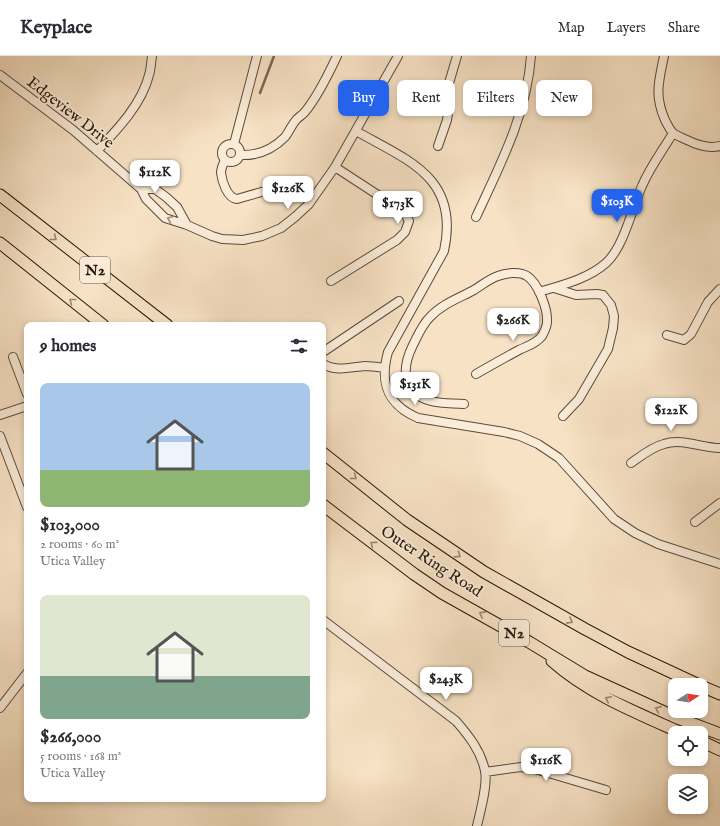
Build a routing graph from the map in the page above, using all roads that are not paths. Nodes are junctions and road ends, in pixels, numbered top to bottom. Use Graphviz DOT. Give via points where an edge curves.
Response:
graph roads {
  1 [pos="152,56"];
  2 [pos="257,56"];
  3 [pos="337,56"];
  4 [pos="398,56"];
  5 [pos="457,56"];
  6 [pos="531,56"];
  7 [pos="664,56"];
  8 [pos="0,75"];
  9 [pos="356,130"];
  10 [pos="673,133"];
  11 [pos="234,144"];
  12 [pos="438,146"];
  13 [pos="720,146"];
  14 [pos="97,151"];
  15 [pos="240,155"];
  16 [pos="225,160"];
  17 [pos="335,167"];
  18 [pos="141,189"];
  19 [pos="265,191"];
  20 [pos="0,194"];
  21 [pos="476,217"];
  22 [pos="187,225"];
  23 [pos="0,243"];
  24 [pos="331,282"];
  25 [pos="554,288"];
  26 [pos="720,289"];
  27 [pos="539,292"];
  28 [pos="399,301"];
  29 [pos="99,322"];
  30 [pos="163,322"];
  31 [pos="666,335"];
  32 [pos="326,350"];
  33 [pos="13,357"];
  34 [pos="326,366"];
  35 [pos="385,368"];
  36 [pos="476,374"];
  37 [pos="24,386"];
  38 [pos="464,404"];
  39 [pos="24,407"];
  40 [pos="0,415"];
  41 [pos="563,416"];
  42 [pos="0,436"];
  43 [pos="720,448"];
  44 [pos="326,455"];
  45 [pos="631,463"];
  46 [pos="24,500"];
  47 [pos="720,503"];
  48 [pos="326,507"];
  49 [pos="695,522"];
  50 [pos="720,564"];
  51 [pos="326,622"];
  52 [pos="530,642"];
  53 [pos="24,677"];
  54 [pos="685,678"];
  55 [pos="708,689"];
  56 [pos="720,694"];
  57 [pos="0,708"];
  58 [pos="668,727"];
  59 [pos="720,734"];
  60 [pos="708,744"];
  61 [pos="720,750"];
  62 [pos="486,772"];
  63 [pos="606,790"];
  64 [pos="477,826"];
  1 -- 14 [label="street" via="149,75 140,97"];
  2 -- 11 [label="street"];
  3 -- 15 [label="street" via="311,102 285,136 266,150"];
  4 -- 9 [label="street, Edgeview Drive"];
  5 -- 12 [label="street" via="449,83 447,120"];
  6 -- 21 [label="street" via="530,75 522,111"];
  7 -- 10 [label="street" via="658,98"];
  8 -- 14 [label="street, Edgeview Drive"];
  9 -- 17 [label="street, Edgeview Drive"];
  9 -- 35 [label="street" via="413,163 431,179 442,196 448,219 444,251 388,352"];
  10 -- 13 [label="street" via="708,147"];
  10 -- 25 [label="street" via="643,184 614,255 598,270"];
  11 -- 15 [label="street" via="238,147"];
  11 -- 16 [label="street" via="228,144 223,148"];
  14 -- 18 [label="street, Edgeview Drive"];
  15 -- 16 [label="street" via="234,161"];
  16 -- 19 [label="street" via="221,174 230,196 237,199"];
  17 -- 22 [label="street, Edgeview Drive" via="302,212 272,232 253,238 232,240 212,236"];
  17 -- 24 [label="street" via="404,212 409,221 405,232 397,240"];
  22 -- 18 [label="street, Edgeview Drive, one-way" via="165,218 146,199"];
  18 -- 22 [label="street" via="155,189 166,197 177,207"];
  20 -- 30 [label="highway, N2, one-way"];
  29 -- 23 [label="highway, N2, one-way"];
  25 -- 27 [label="street"];
  25 -- 41 [label="street" via="576,295 603,295 610,302 614,316 608,349 579,399"];
  26 -- 31 [label="street" via="708,302 691,334 684,340"];
  27 -- 36 [label="street" via="545,306 547,322 542,336 534,343"];
  27 -- 38 [label="street" via="527,276 503,274 438,309 422,327 406,363 408,385 417,394 431,401"];
  28 -- 32 [label="street"];
  33 -- 37 [label="street"];
  34 -- 35 [label="street"];
  35 -- 50 [label="street" via="386,384 391,397 406,413 418,418 504,432 538,444 559,458 614,519 635,533 658,544"];
  39 -- 40 [label="street"];
  42 -- 46 [label="street"];
  43 -- 45 [label="street" via="668,442"];
  44 -- 54 [label="highway, Outer Ring Road / N2, one-way" via="407,520 484,572 597,636"];
  47 -- 49 [label="street"];
  52 -- 48 [label="highway, Outer Ring Road / N2, one-way" via="442,593"];
  51 -- 62 [label="street" via="456,721 473,741"];
  58 -- 52 [label="highway, one-way" via="594,691 568,675"];
  59 -- 52 [label="highway, Outer Ring Road / N2, one-way" via="585,676"];
  53 -- 57 [label="street"];
  55 -- 56 [label="highway, Outer Ring Road / N2"];
  60 -- 61 [label="highway"];
  62 -- 63 [label="street" via="521,767 535,769"];
  62 -- 64 [label="street"];
}
